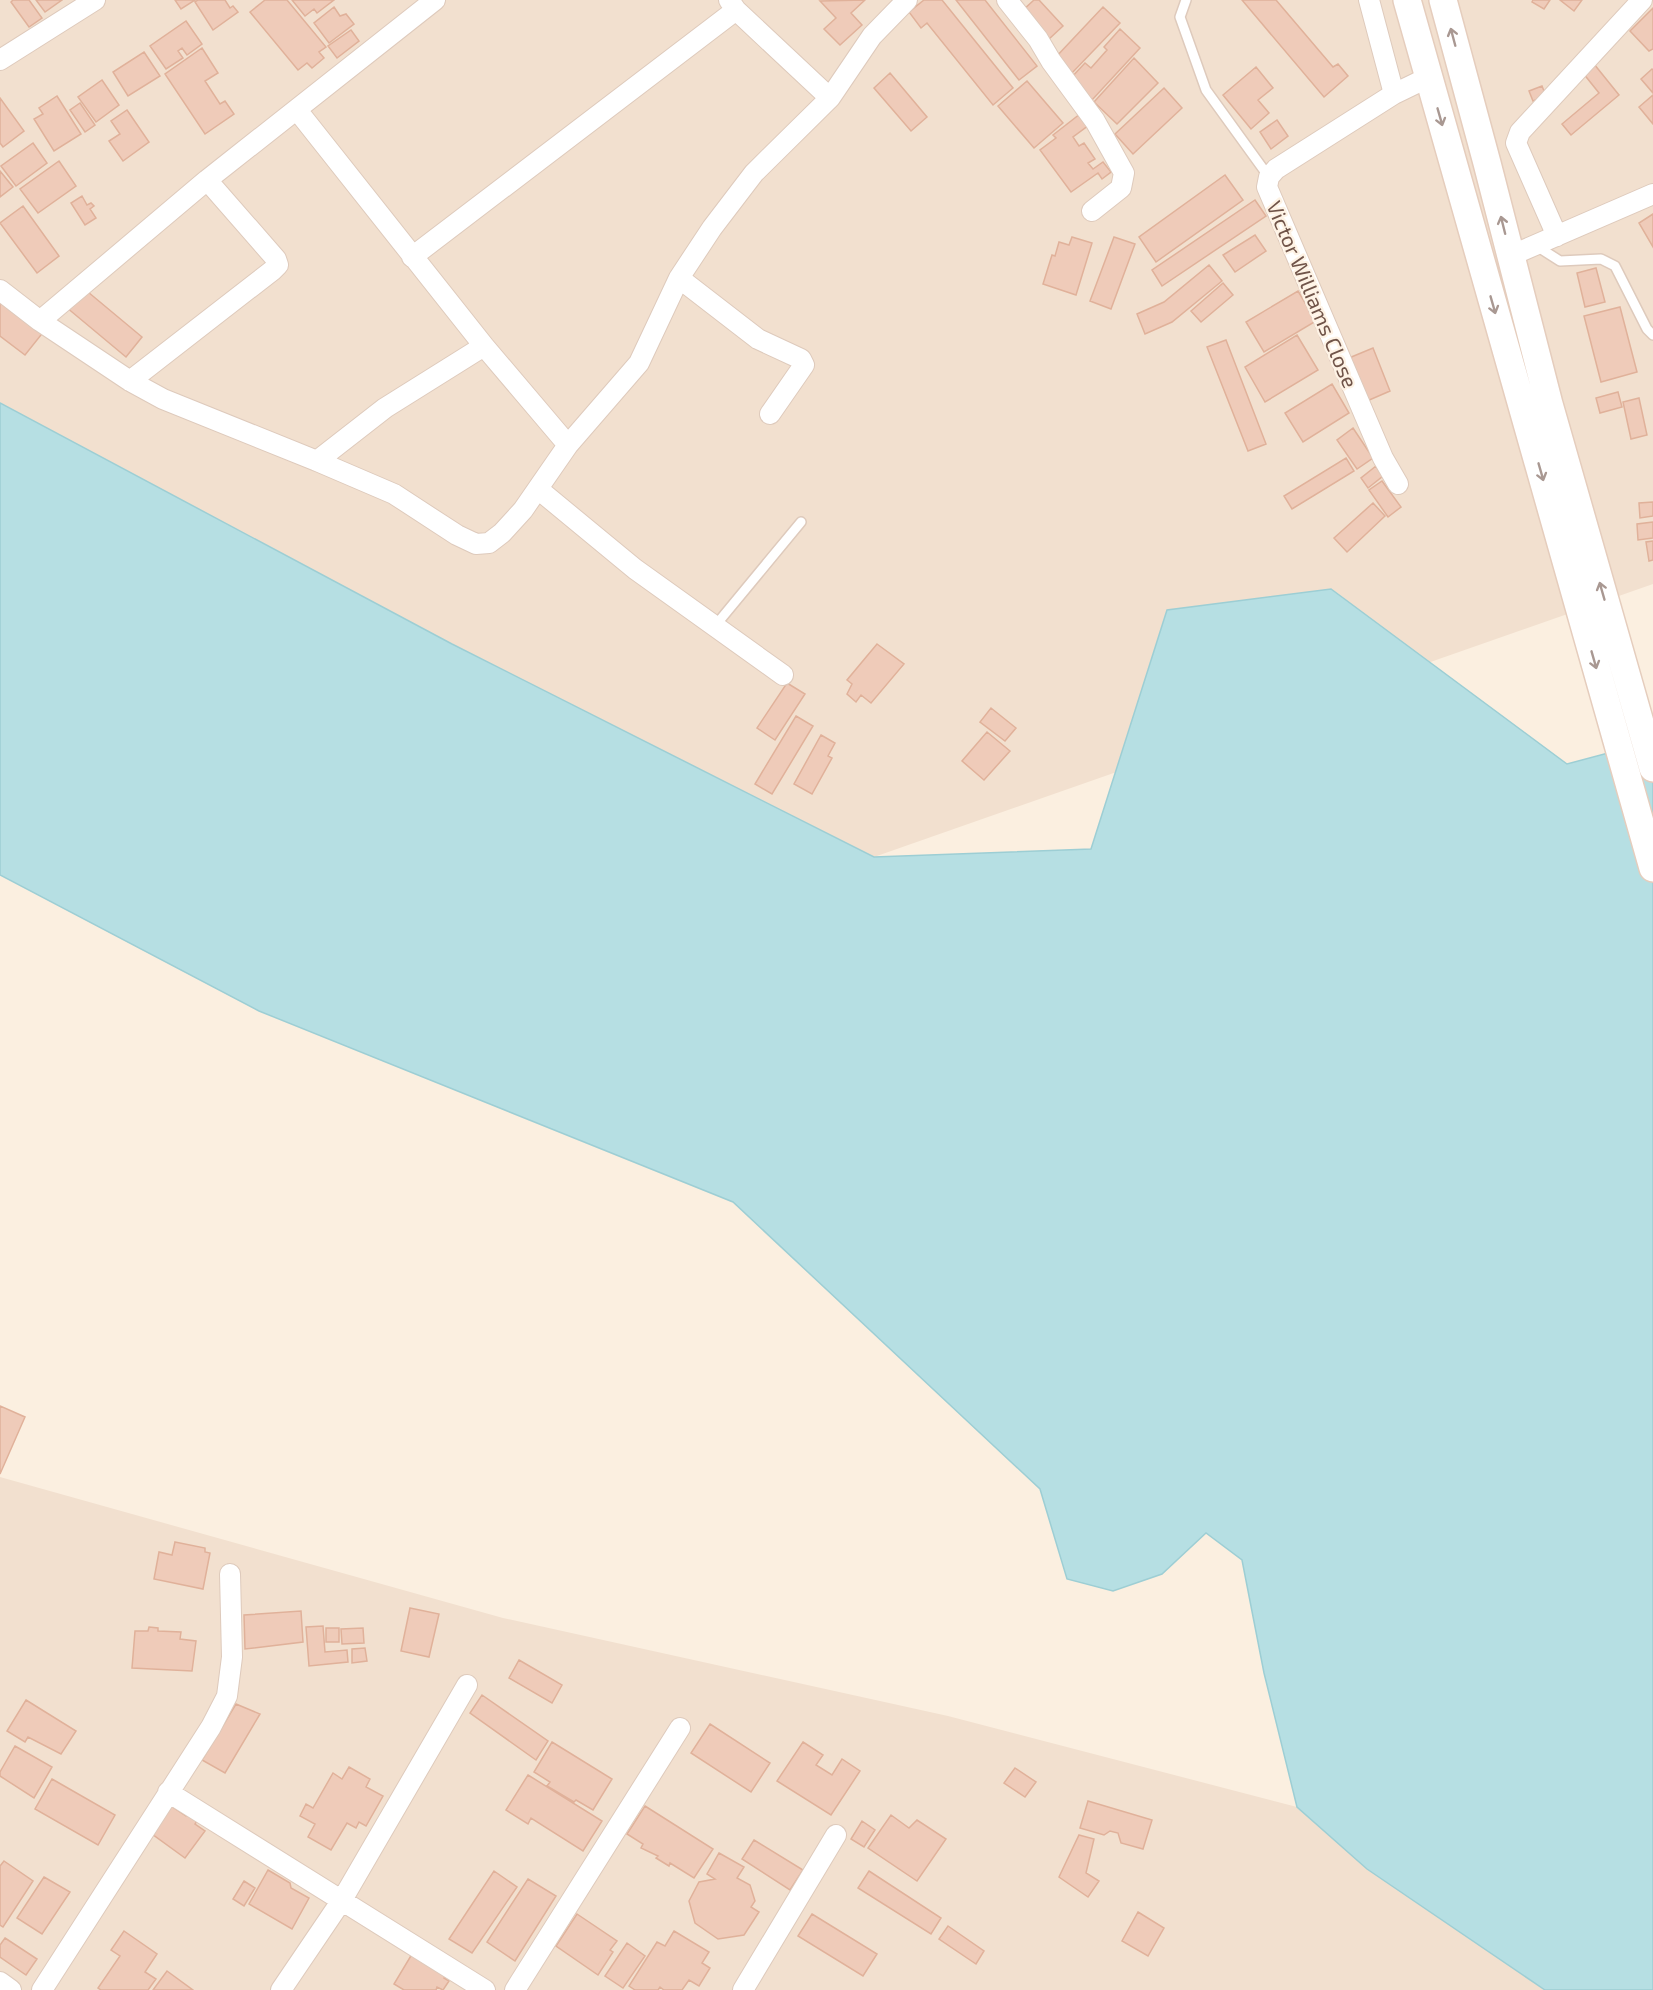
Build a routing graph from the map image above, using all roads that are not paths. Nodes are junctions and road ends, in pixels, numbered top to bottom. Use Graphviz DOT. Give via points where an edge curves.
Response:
graph roads {
  1 [pos="95,0"];
  2 [pos="435,0"];
  3 [pos="907,0"];
  4 [pos="1006,0"];
  5 [pos="1186,0"];
  6 [pos="1369,0"];
  7 [pos="1407,0"];
  8 [pos="1443,0"];
  9 [pos="1642,0"];
  10 [pos="733,5"];
  11 [pos="0,60"];
  12 [pos="1429,77"];
  13 [pos="1394,94"];
  14 [pos="830,98"];
  15 [pos="297,110"];
  16 [pos="1269,177"];
  17 [pos="207,180"];
  18 [pos="1653,194"];
  19 [pos="1092,211"];
  20 [pos="1557,236"];
  21 [pos="1535,245"];
  22 [pos="1510,256"];
  23 [pos="412,257"];
  24 [pos="679,278"];
  25 [pos="0,290"];
  26 [pos="40,321"];
  27 [pos="1653,335"];
  28 [pos="484,346"];
  29 [pos="129,381"];
  30 [pos="770,414"];
  31 [pos="568,445"];
  32 [pos="317,461"];
  33 [pos="1398,484"];
  34 [pos="538,489"];
  35 [pos="801,522"];
  36 [pos="715,626"];
  37 [pos="783,675"];
  38 [pos="1653,768"];
  39 [pos="1653,867"];
  40 [pos="230,1574"];
  41 [pos="467,1685"];
  42 [pos="680,1728"];
  43 [pos="168,1792"];
  44 [pos="836,1835"];
  45 [pos="342,1900"];
  46 [pos="0,1982"];
  47 [pos="11,1990"];
  48 [pos="42,1990"];
  49 [pos="281,1990"];
  50 [pos="485,1990"];
  51 [pos="515,1990"];
  52 [pos="743,1990"];
  1 -- 11 [label="street"];
  2 -- 15 [label="street"];
  3 -- 14 [label="street" via="872,36"];
  4 -- 19 [label="street" via="1095,121 1124,173 1121,188"];
  5 -- 16 [label="lane" via="1180,18 1206,90"];
  6 -- 13 [label="street"];
  7 -- 12 [label="main road"];
  22 -- 8 [label="main road, one-way"];
  9 -- 20 [label="street" via="1520,132 1516,143"];
  10 -- 14 [label="street"];
  10 -- 23 [label="street"];
  12 -- 13 [label="street, Victor Williams Close"];
  12 -- 39 [label="main road, one-way"];
  13 -- 16 [label="street, Victor Williams Close"];
  14 -- 24 [label="street" via="754,173"];
  15 -- 17 [label="street"];
  15 -- 23 [label="street"];
  16 -- 33 [label="street, Victor Williams Close" via="1267,187 1383,458"];
  17 -- 26 [label="street"];
  17 -- 29 [label="street" via="278,264"];
  18 -- 20 [label="street"];
  20 -- 21 [label="street"];
  21 -- 22 [label="street"];
  21 -- 27 [label="lane" via="1560,261 1601,259 1615,266"];
  38 -- 22 [label="main road, one-way"];
  23 -- 28 [label="street"];
  24 -- 30 [label="street" via="758,339 801,359 804,365"];
  24 -- 31 [label="street" via="639,363"];
  25 -- 26 [label="street"];
  26 -- 29 [label="street"];
  28 -- 31 [label="street"];
  28 -- 32 [label="street" via="385,408"];
  29 -- 32 [label="street" via="163,399"];
  31 -- 34 [label="street"];
  32 -- 34 [label="street" via="394,494 476,544 489,543 502,533"];
  34 -- 36 [label="street" via="635,569"];
  35 -- 36 [label="lane"];
  36 -- 37 [label="street"];
  40 -- 43 [label="street" via="232,1657 227,1696 212,1727"];
  41 -- 45 [label="street"];
  42 -- 51 [label="street"];
  43 -- 45 [label="street"];
  43 -- 48 [label="street"];
  44 -- 52 [label="street"];
  45 -- 49 [label="street"];
  45 -- 50 [label="street"];
  46 -- 47 [label="street"];
}
